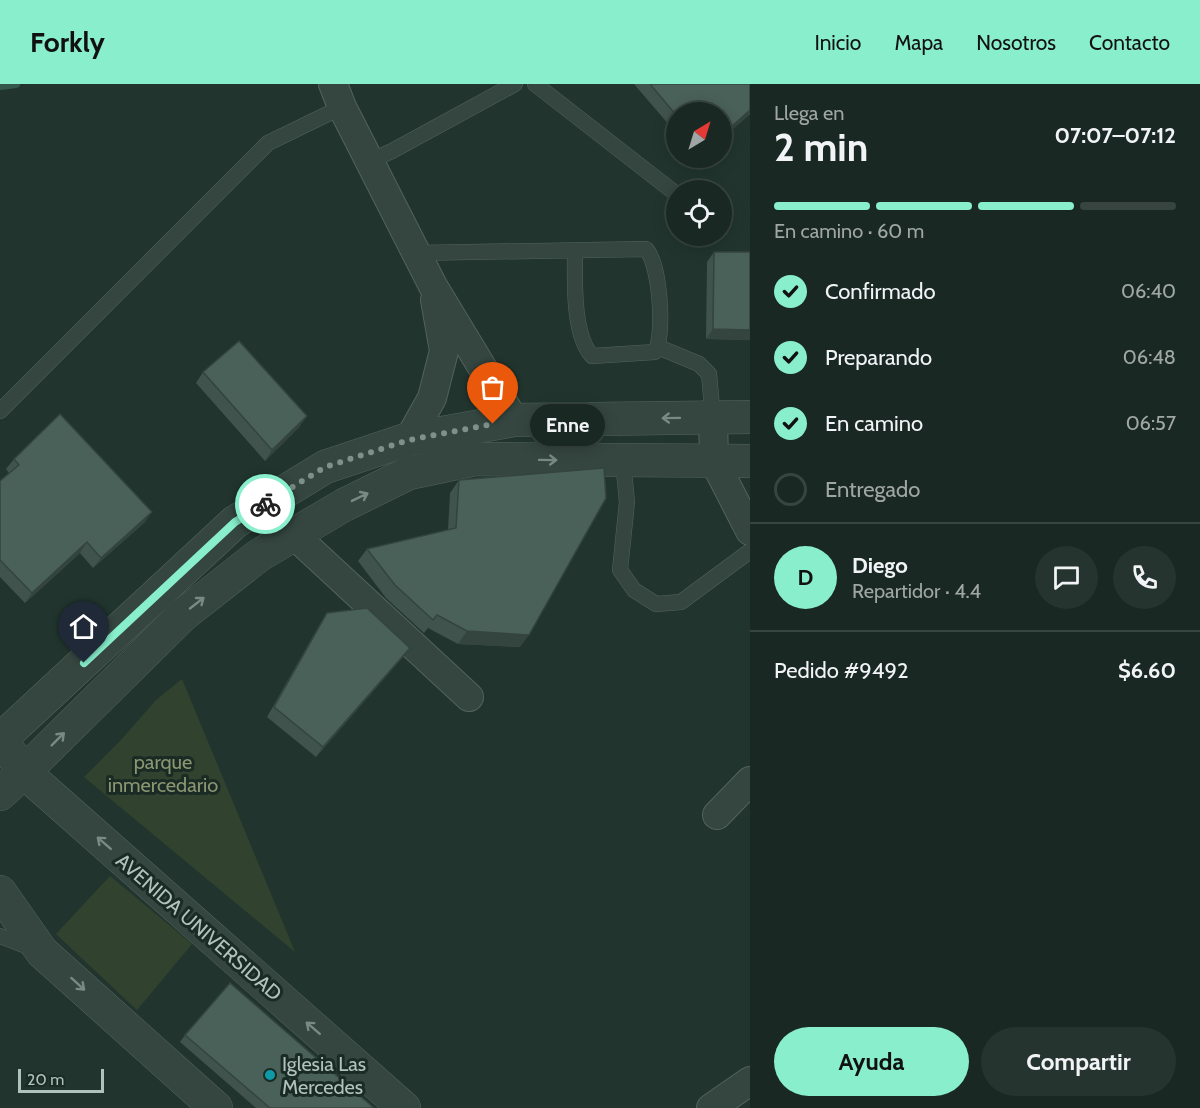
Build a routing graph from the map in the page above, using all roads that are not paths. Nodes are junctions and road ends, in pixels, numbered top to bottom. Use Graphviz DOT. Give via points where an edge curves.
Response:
graph roads {
  1 [pos="515,84"];
  2 [pos="535,84"];
  3 [pos="338,96"];
  4 [pos="370,161"];
  5 [pos="666,185"];
  6 [pos="575,251"];
  7 [pos="416,253"];
  8 [pos="433,286"];
  9 [pos="658,347"];
  10 [pos="0,411"];
  11 [pos="750,417"];
  12 [pos="713,418"];
  13 [pos="514,420"];
  14 [pos="409,440"];
  15 [pos="623,460"];
  16 [pos="714,461"];
  17 [pos="750,461"];
  18 [pos="750,531"];
  19 [pos="294,535"];
  20 [pos="750,551"];
  21 [pos="469,697"];
  22 [pos="0,740"];
  23 [pos="25,771"];
  24 [pos="750,781"];
  25 [pos="0,794"];
  26 [pos="717,815"];
  27 [pos="0,892"];
  28 [pos="17,934"];
  29 [pos="750,1081"];
  30 [pos="216,1108"];
  31 [pos="404,1108"];
  32 [pos="711,1108"];
  1 -- 4 [label="lane"];
  2 -- 5 [label="lane"];
  3 -- 4 [label="street"];
  3 -- 10 [label="lane" via="268,143"];
  4 -- 7 [label="street"];
  6 -- 7 [label="lane"];
  6 -- 9 [label="lane" via="646,249 650,253 658,278"];
  6 -- 9 [label="lane" via="577,318 587,351 592,356 655,352"];
  7 -- 8 [label="street"];
  8 -- 13 [label="street"];
  8 -- 14 [label="street" via="444,351 432,398"];
  9 -- 12 [label="lane" via="699,364 709,374"];
  11 -- 12 [label="street"];
  12 -- 13 [label="street, one-way"];
  12 -- 16 [label="street"];
  13 -- 14 [label="street"];
  14 -- 22 [label="street" via="325,467 235,522"];
  15 -- 16 [label="street"];
  19 -- 15 [label="street, one-way" via="410,473 474,459"];
  15 -- 20 [label="lane" via="627,502 620,570 634,590 656,604 681,602"];
  16 -- 17 [label="street"];
  16 -- 18 [label="street"];
  19 -- 21 [label="street"];
  23 -- 19 [label="street, one-way" via="183,615 258,556"];
  22 -- 23 [label="street, AVENIDA UNIVERSIDAD"];
  23 -- 25 [label="street"];
  31 -- 23 [label="street, AVENIDA UNIVERSIDAD, one-way"];
  24 -- 26 [label="street"];
  27 -- 28 [label="street"];
  28 -- 30 [label="street, one-way"];
  29 -- 32 [label="street"];
}
